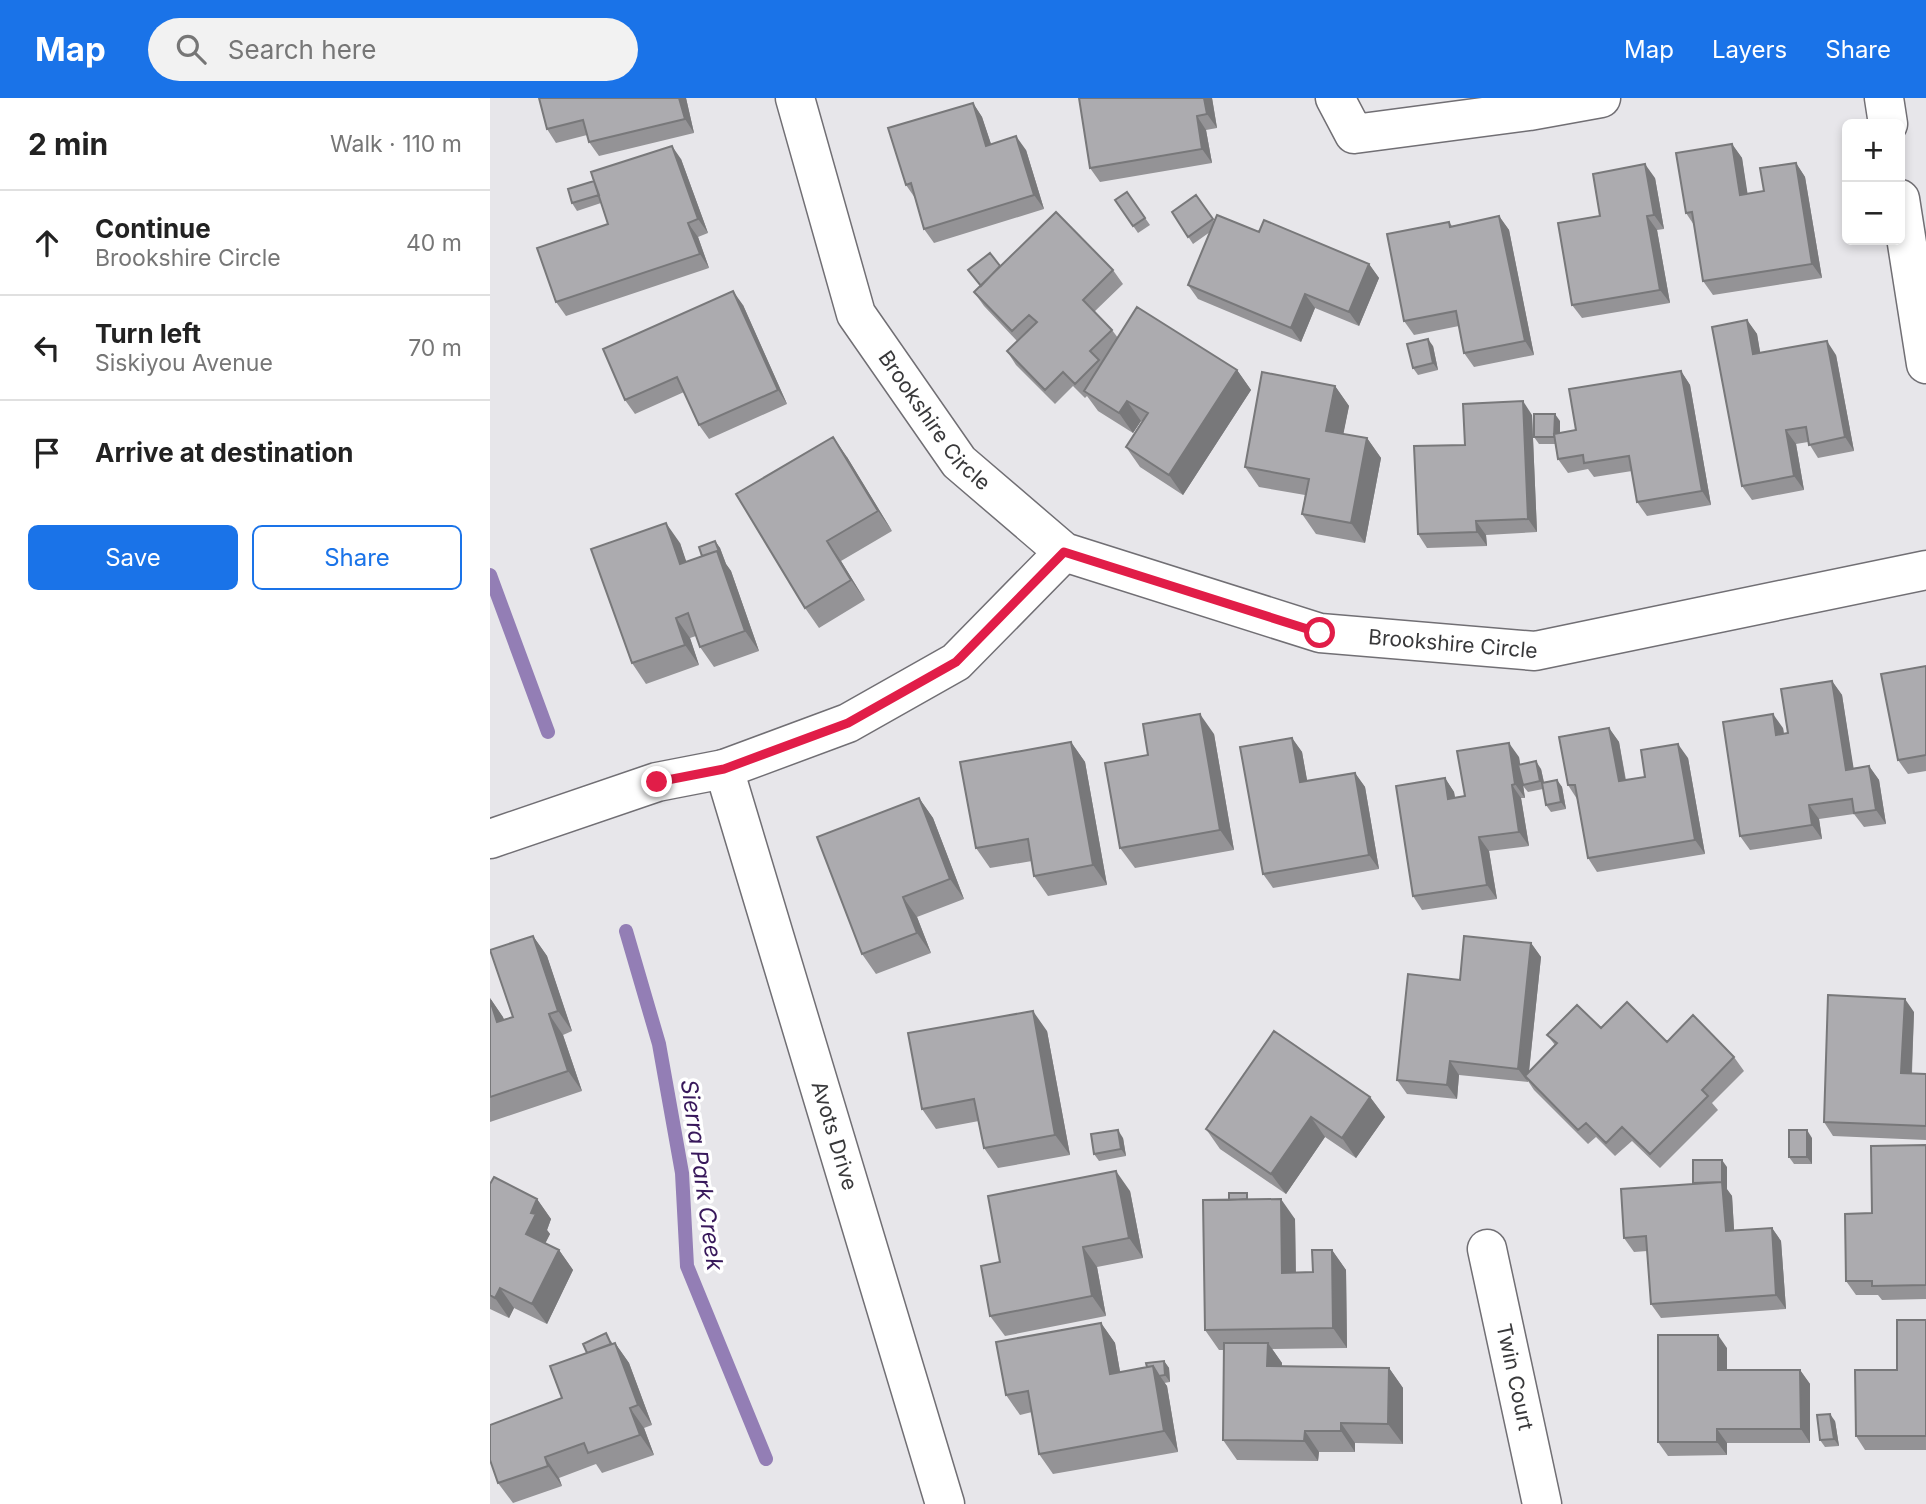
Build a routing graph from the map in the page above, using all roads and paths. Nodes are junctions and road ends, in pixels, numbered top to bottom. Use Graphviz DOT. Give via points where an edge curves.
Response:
graph roads {
  1 [pos="795,98"];
  2 [pos="1335,98"];
  3 [pos="1601,98"];
  4 [pos="1884,98"];
  5 [pos="1887,119"];
  6 [pos="1905,231"];
  7 [pos="1926,364"];
  8 [pos="1064,552"];
  9 [pos="1926,570"];
  10 [pos="724,769"];
  11 [pos="490,839"];
  12 [pos="1487,1249"];
  13 [pos="944,1504"];
  14 [pos="1542,1504"];
  1 -- 8 [label="street, Brookshire Circle" via="856,314 959,462"];
  2 -- 3 [label="street" via="1354,134"];
  4 -- 5 [label="street"];
  6 -- 7 [label="street"];
  8 -- 9 [label="street, Brookshire Circle" via="1320,633 1535,650"];
  8 -- 10 [label="street" via="956,662 848,723"];
  10 -- 11 [label="street" via="657,782"];
  10 -- 13 [label="street, Avots Drive"];
  12 -- 14 [label="street, Twin Court"];
}
